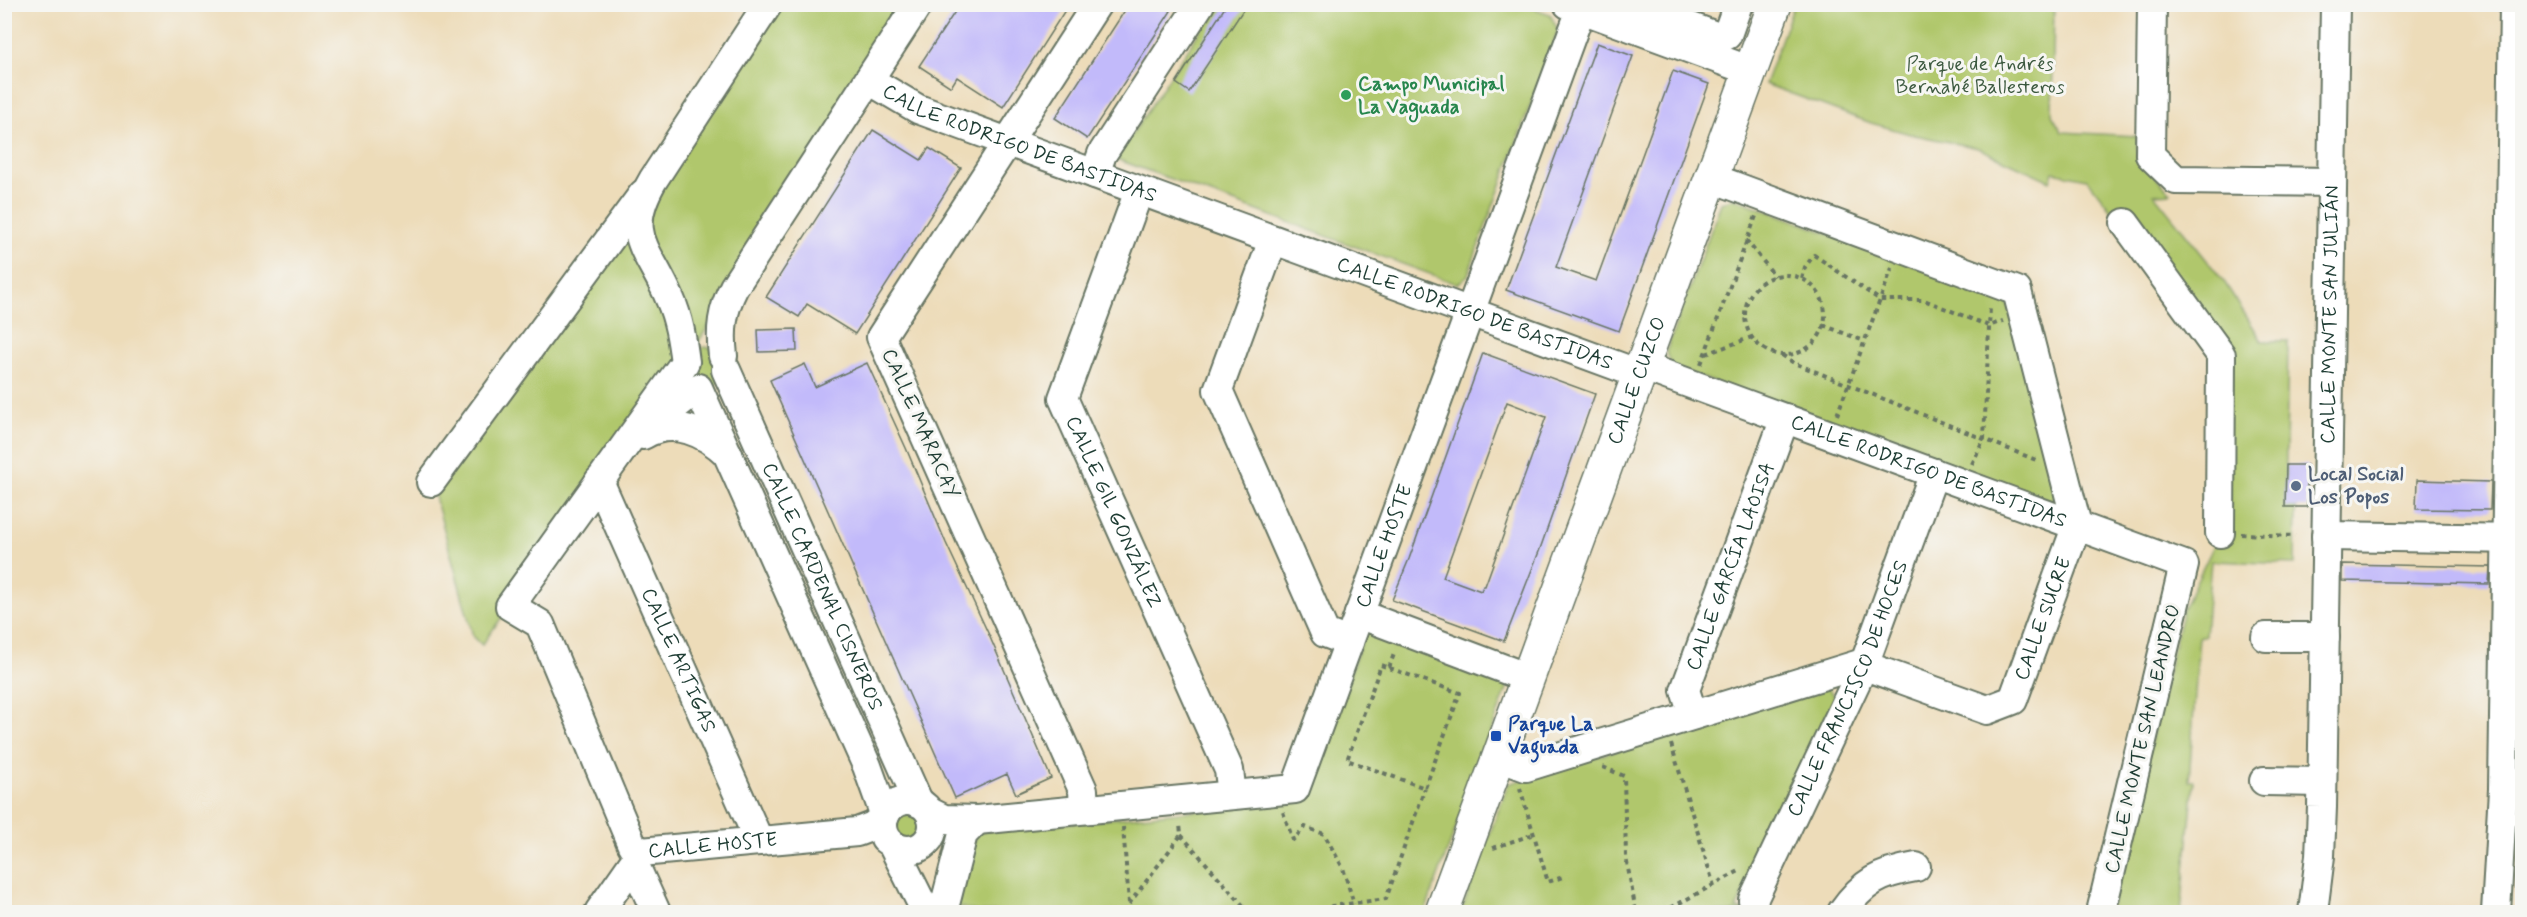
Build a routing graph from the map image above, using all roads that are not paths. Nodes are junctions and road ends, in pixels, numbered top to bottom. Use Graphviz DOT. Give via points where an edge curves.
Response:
graph roads {
  1 [pos="768,4"];
  2 [pos="918,4"];
  3 [pos="1097,4"];
  4 [pos="1200,4"];
  5 [pos="1738,4"];
  6 [pos="1775,4"];
  7 [pos="2152,4"];
  8 [pos="2335,4"];
  9 [pos="2514,4"];
  10 [pos="1577,6"];
  11 [pos="1623,10"];
  12 [pos="1677,12"];
  13 [pos="1751,71"];
  14 [pos="869,80"];
  15 [pos="1008,142"];
  16 [pos="1095,174"];
  17 [pos="1712,178"];
  18 [pos="653,180"];
  19 [pos="2332,182"];
  20 [pos="1139,191"];
  21 [pos="2125,223"];
  22 [pos="1273,240"];
  23 [pos="1470,312"];
  24 [pos="685,362"];
  25 [pos="725,363"];
  26 [pos="1639,374"];
  27 [pos="698,388"];
  28 [pos="1785,418"];
  29 [pos="619,452"];
  30 [pos="728,454"];
  31 [pos="1934,473"];
  32 [pos="598,481"];
  33 [pos="431,482"];
  34 [pos="2077,525"];
  35 [pos="2220,533"];
  36 [pos="2326,536"];
  37 [pos="2515,538"];
  38 [pos="2184,565"];
  39 [pos="1359,614"];
  40 [pos="2266,637"];
  41 [pos="2325,637"];
  42 [pos="1349,642"];
  43 [pos="1864,665"];
  44 [pos="1528,678"];
  45 [pos="1693,715"];
  46 [pos="867,766"];
  47 [pos="1508,769"];
  48 [pos="2264,781"];
  49 [pos="2322,782"];
  50 [pos="1232,795"];
  51 [pos="1084,810"];
  52 [pos="885,816"];
  53 [pos="926,817"];
  54 [pos="977,820"];
  55 [pos="857,832"];
  56 [pos="814,836"];
  57 [pos="759,841"];
  58 [pos="892,844"];
  59 [pos="636,859"];
  60 [pos="1916,867"];
  61 [pos="1753,900"];
  62 [pos="936,910"];
  63 [pos="599,912"];
  64 [pos="656,912"];
  65 [pos="1442,912"];
  66 [pos="1842,912"];
  67 [pos="2101,912"];
  68 [pos="2313,912"];
  69 [pos="2496,912"];
  1 -- 18 [label="street"];
  2 -- 14 [label="street"];
  3 -- 15 [label="street, CALLE MARACAY"];
  4 -- 16 [label="street" via="1102,154"];
  5 -- 12 [label="street" via="1727,35 1720,38"];
  6 -- 13 [label="main road, CALLE CUZCO"];
  7 -- 19 [label="street" via="2150,155 2176,180"];
  8 -- 19 [label="street, CALLE MONTE SAN JULIÁN"];
  9 -- 37 [label="street"];
  10 -- 11 [label="street"];
  10 -- 23 [label="street, CALLE HOSTE"];
  11 -- 12 [label="street"];
  11 -- 13 [label="street"];
  13 -- 17 [label="main road, CALLE CUZCO"];
  14 -- 15 [label="street, CALLE RODRIGO DE BASTIDAS" via="910,106"];
  14 -- 25 [label="street" via="730,295 721,323"];
  15 -- 16 [label="street, CALLE RODRIGO DE BASTIDAS"];
  15 -- 51 [label="street, CALLE MARACAY" via="882,337 1083,790"];
  16 -- 20 [label="street, CALLE RODRIGO DE BASTIDAS"];
  17 -- 26 [label="main road, CALLE CUZCO"];
  17 -- 34 [label="street" via="2017,291"];
  18 -- 24 [label="street" via="640,206 639,229 676,313"];
  18 -- 33 [label="street"];
  19 -- 36 [label="street, CALLE MONTE SAN JULIÁN"];
  20 -- 22 [label="street, CALLE RODRIGO DE BASTIDAS"];
  20 -- 50 [label="street, CALLE GIL GONZÁLEZ" via="1063,398 1230,770"];
  21 -- 35 [label="street" via="2221,355"];
  22 -- 23 [label="street, CALLE RODRIGO DE BASTIDAS"];
  22 -- 42 [label="street" via="1218,390 1325,633"];
  23 -- 26 [label="street, CALLE RODRIGO DE BASTIDAS"];
  23 -- 39 [label="street, CALLE HOSTE"];
  24 -- 25 [label="street" via="692,352 705,346 719,351"];
  24 -- 27 [label="street" via="686,376"];
  24 -- 29 [label="street"];
  25 -- 27 [label="street" via="717,385"];
  25 -- 53 [label="street, CALLE CARDENAL CISNEROS"];
  26 -- 28 [label="street, CALLE RODRIGO DE BASTIDAS" via="1650,369"];
  26 -- 44 [label="main road, CALLE CUZCO"];
  27 -- 29 [label="street"];
  27 -- 30 [label="street, CALLE CARDENAL CISNEROS"];
  28 -- 31 [label="street, CALLE RODRIGO DE BASTIDAS"];
  28 -- 45 [label="street, CALLE GARCÍA LAOISA" via="1685,690"];
  29 -- 30 [label="street" via="647,432 680,427 706,436"];
  29 -- 32 [label="street"];
  30 -- 46 [label="street, CALLE CARDENAL CISNEROS"];
  31 -- 34 [label="street, CALLE RODRIGO DE BASTIDAS"];
  31 -- 43 [label="street, CALLE FRANCISCO DE HOCES"];
  32 -- 57 [label="street, CALLE ARTIGAS"];
  32 -- 59 [label="street" via="510,606 540,624"];
  34 -- 38 [label="street, CALLE RODRIGO DE BASTIDAS"];
  34 -- 43 [label="street, CALLE SUCRE" via="2013,700 1987,711"];
  36 -- 37 [label="street"];
  36 -- 41 [label="street, CALLE MONTE SAN JULIÁN"];
  37 -- 69 [label="street"];
  38 -- 67 [label="street, CALLE MONTE SAN LEANDRO"];
  39 -- 42 [label="street, CALLE HOSTE"];
  39 -- 44 [label="street"];
  40 -- 41 [label="street"];
  41 -- 49 [label="street, CALLE MONTE SAN JULIÁN"];
  42 -- 50 [label="street, CALLE HOSTE" via="1295,789"];
  43 -- 45 [label="street"];
  43 -- 61 [label="street, CALLE FRANCISCO DE HOCES"];
  44 -- 47 [label="main road, CALLE CUZCO"];
  45 -- 47 [label="street" via="1526,767"];
  46 -- 52 [label="street, CALLE CARDENAL CISNEROS"];
  46 -- 56 [label="street" via="866,795 856,815 840,828"];
  47 -- 65 [label="main road, CALLE CUZCO"];
  48 -- 49 [label="street"];
  49 -- 68 [label="street, CALLE MONTE SAN JULIÁN" via="2320,856"];
  50 -- 51 [label="street, CALLE HOSTE"];
  51 -- 54 [label="street, CALLE HOSTE"];
  52 -- 53 [label="street" via="897,803 908,800"];
  52 -- 55 [label="street, CALLE HOSTE"];
  52 -- 58 [label="street" via="885,834"];
  53 -- 54 [label="street, CALLE HOSTE"];
  53 -- 58 [label="street" via="916,849"];
  53 -- 62 [label="street, CALLE CARDENAL CISNEROS" via="939,895"];
  54 -- 62 [label="street" via="963,834"];
  55 -- 56 [label="street, CALLE HOSTE"];
  55 -- 58 [label="street, CALLE HOSTE" via="881,836"];
  56 -- 57 [label="street, CALLE HOSTE"];
  57 -- 59 [label="street, CALLE HOSTE"];
  58 -- 62 [label="street"];
  59 -- 63 [label="street, CALLE HOSTE"];
  59 -- 64 [label="street"];
  60 -- 66 [label="street" via="1877,877"];
}
